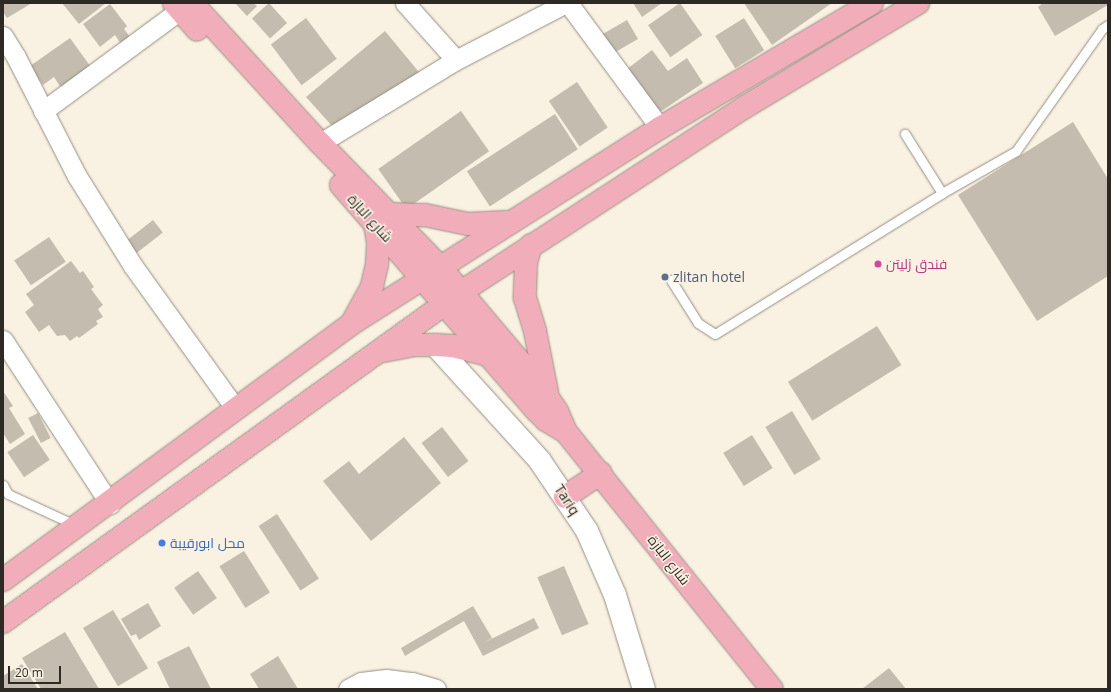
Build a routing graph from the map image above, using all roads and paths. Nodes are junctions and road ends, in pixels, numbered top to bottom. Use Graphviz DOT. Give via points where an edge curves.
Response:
graph roads {
  1 [pos="405,3"];
  2 [pos="567,3"];
  3 [pos="872,3"];
  4 [pos="918,3"];
  5 [pos="182,5"];
  6 [pos="1108,25"];
  7 [pos="3,36"];
  8 [pos="10,60"];
  9 [pos="456,60"];
  10 [pos="43,111"];
  11 [pos="660,128"];
  12 [pos="905,134"];
  13 [pos="320,143"];
  14 [pos="676,151"];
  15 [pos="942,193"];
  16 [pos="382,217"];
  17 [pos="512,221"];
  18 [pos="531,245"];
  19 [pos="431,273"];
  20 [pos="671,280"];
  21 [pos="453,298"];
  22 [pos="351,324"];
  23 [pos="3,340"];
  24 [pos="434,345"];
  25 [pos="374,353"];
  26 [pos="488,355"];
  27 [pos="548,395"];
  28 [pos="235,408"];
  29 [pos="566,432"];
  30 [pos="601,473"];
  31 [pos="3,485"];
  32 [pos="565,497"];
  33 [pos="110,504"];
  34 [pos="78,527"];
  35 [pos="126,531"];
  36 [pos="3,580"];
  37 [pos="3,622"];
  38 [pos="348,689"];
  39 [pos="436,689"];
  40 [pos="644,689"];
  41 [pos="772,689"];
  1 -- 9 [label="street"];
  2 -- 9 [label="street"];
  2 -- 11 [label="street"];
  3 -- 11 [label="main road"];
  4 -- 14 [label="main road"];
  5 -- 10 [label="street"];
  5 -- 13 [label="main road, شارع البازة"];
  5 -- 16 [label="main road, شارع البازة"];
  6 -- 15 [label="lane" via="1093,41 1016,151"];
  7 -- 8 [label="street"];
  8 -- 10 [label="street"];
  9 -- 13 [label="street"];
  10 -- 28 [label="street" via="77,176 133,266"];
  11 -- 14 [label="main road"];
  11 -- 17 [label="main road"];
  12 -- 15 [label="lane"];
  13 -- 16 [label="main road, شارع البازة"];
  14 -- 18 [label="main road"];
  15 -- 20 [label="lane" via="715,334 698,323"];
  16 -- 17 [label="main road" via="425,215 468,224"];
  16 -- 19 [label="main road, شارع البازة"];
  16 -- 22 [label="main road" via="372,286"];
  17 -- 19 [label="main road"];
  18 -- 21 [label="main road"];
  18 -- 27 [label="main road" via="526,262 525,298 535,330"];
  19 -- 21 [label="main road, شارع البازة"];
  19 -- 22 [label="main road"];
  21 -- 25 [label="main road"];
  21 -- 26 [label="main road, شارع البازة"];
  21 -- 27 [label="main road, شارع البازة"];
  22 -- 28 [label="main road"];
  23 -- 33 [label="street"];
  24 -- 25 [label="main road" via="414,345"];
  24 -- 26 [label="main road" via="452,346"];
  24 -- 32 [label="main road, Tariq" via="540,461"];
  25 -- 35 [label="main road"];
  26 -- 29 [label="main road, شارع البازة" via="546,420"];
  27 -- 29 [label="main road, شارع البازة"];
  28 -- 33 [label="main road"];
  29 -- 30 [label="main road, شارع البازة"];
  30 -- 32 [label="main road"];
  30 -- 41 [label="main road, شارع البازة"];
  31 -- 34 [label="lane" via="8,494"];
  32 -- 40 [label="main road, Tariq" via="604,564"];
  33 -- 34 [label="main road"];
  33 -- 35 [label="main road"];
  34 -- 36 [label="main road"];
  35 -- 37 [label="main road"];
  38 -- 39 [label="street" via="361,682 386,679 412,682"];
}
